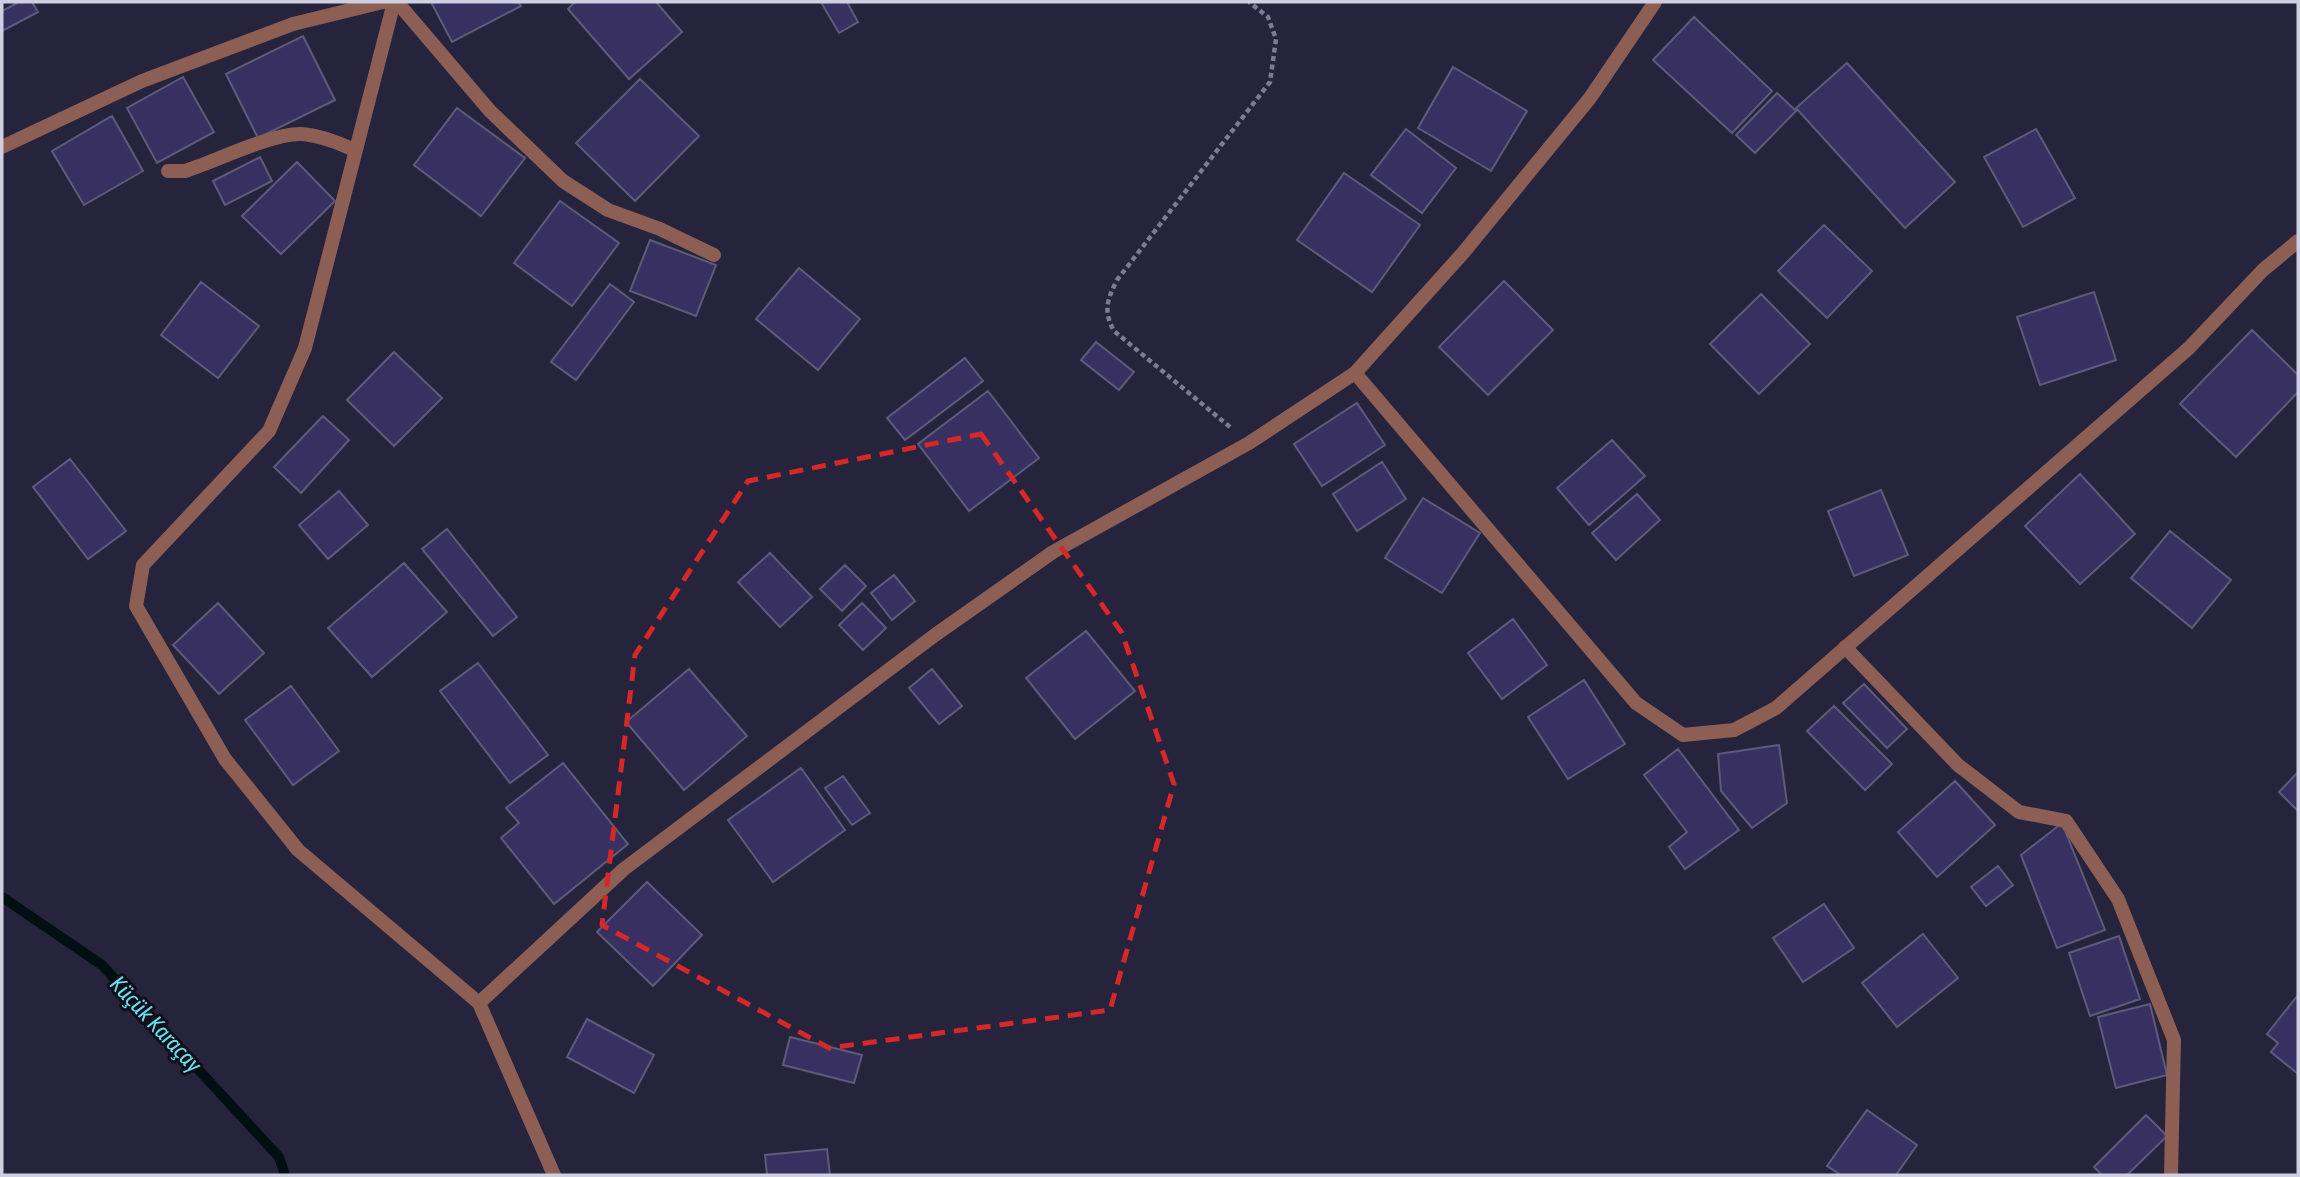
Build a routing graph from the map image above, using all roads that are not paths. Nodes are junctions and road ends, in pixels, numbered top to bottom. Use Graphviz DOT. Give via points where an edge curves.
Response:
graph roads {
  1 [pos="383,2"];
  2 [pos="396,2"];
  3 [pos="1655,2"];
  4 [pos="2,147"];
  5 [pos="354,150"];
  6 [pos="168,171"];
  7 [pos="2298,241"];
  8 [pos="714,255"];
  9 [pos="1355,373"];
  10 [pos="1845,647"];
  11 [pos="479,1003"];
  12 [pos="554,1175"];
  13 [pos="2171,1175"];
  1 -- 4 [label="street" via="293,24 142,81"];
  2 -- 5 [label="street"];
  2 -- 8 [label="street" via="490,111 563,181 608,210"];
  3 -- 9 [label="street" via="1590,98 1463,253"];
  5 -- 6 [label="street" via="329,139 281,136 185,171"];
  5 -- 11 [label="street" via="305,348 269,431 143,565 136,606 225,759 298,850"];
  7 -- 10 [label="street" via="2263,270 2189,348"];
  9 -- 10 [label="street" via="1636,703 1683,735 1734,730 1776,708"];
  9 -- 11 [label="street" via="1249,443 1054,552 935,635 624,869"];
  10 -- 13 [label="street" via="1958,765 2019,812 2066,821 2118,899 2174,1040"];
  11 -- 12 [label="street"];
}
